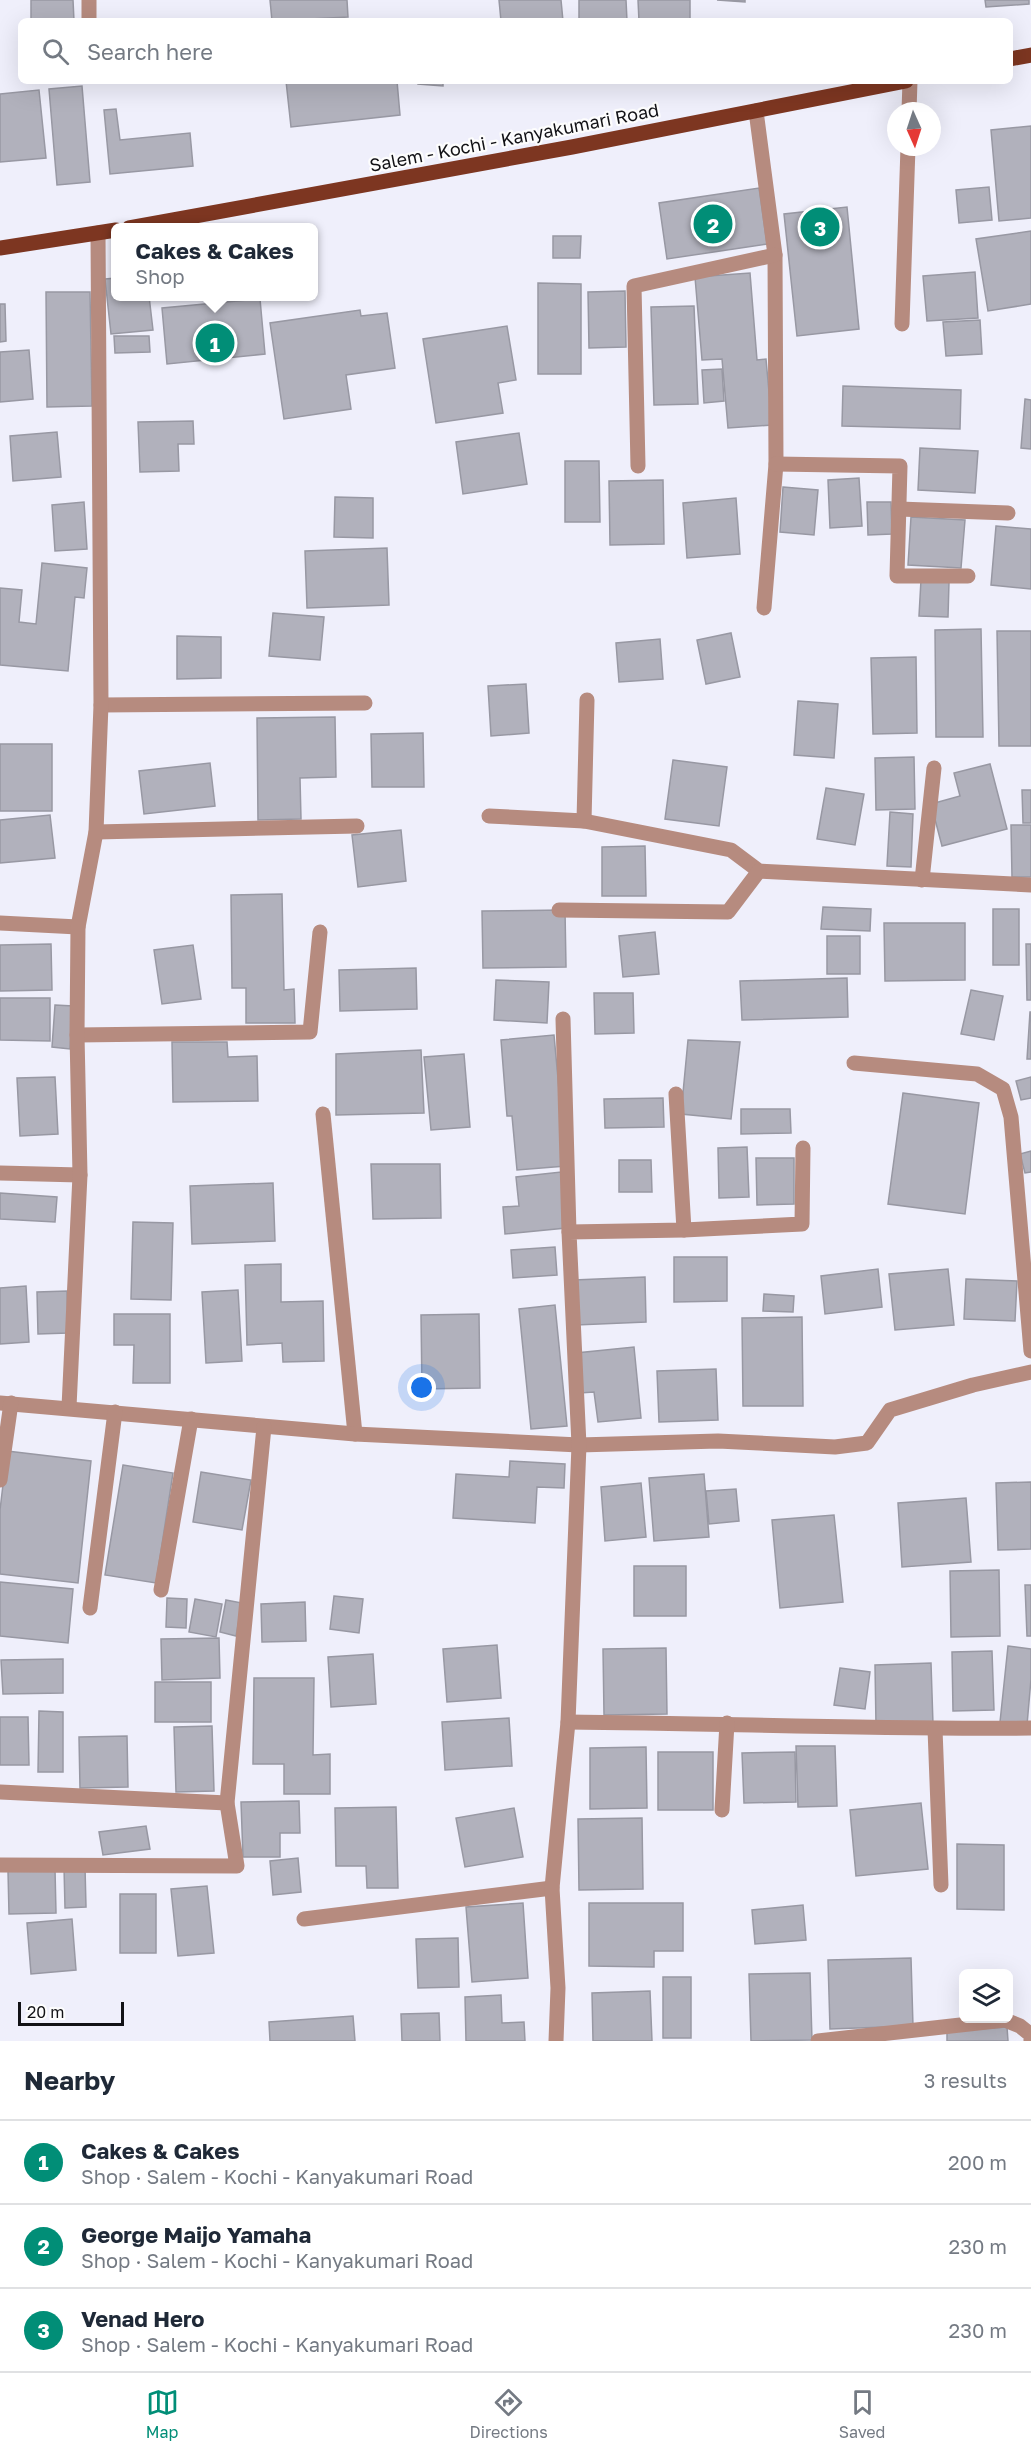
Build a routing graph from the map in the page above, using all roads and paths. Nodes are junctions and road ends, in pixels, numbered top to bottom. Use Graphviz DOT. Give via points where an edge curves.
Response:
graph roads {
  1 [pos="89,0"];
  2 [pos="89,18"];
  3 [pos="1031,55"];
  4 [pos="1013,58"];
  5 [pos="893,84"];
  6 [pos="908,84"];
  7 [pos="909,102"];
  8 [pos="756,111"];
  9 [pos="908,156"];
  10 [pos="156,223"];
  11 [pos="111,231"];
  12 [pos="98,233"];
  13 [pos="0,249"];
  14 [pos="775,255"];
  15 [pos="902,324"];
  16 [pos="776,464"];
  17 [pos="638,466"];
  18 [pos="898,509"];
  19 [pos="1008,513"];
  20 [pos="968,576"];
  21 [pos="764,608"];
  22 [pos="587,700"];
  23 [pos="365,703"];
  24 [pos="101,705"];
  25 [pos="934,768"];
  26 [pos="489,816"];
  27 [pos="584,821"];
  28 [pos="357,826"];
  29 [pos="96,832"];
  30 [pos="759,871"];
  31 [pos="922,880"];
  32 [pos="1031,885"];
  33 [pos="559,910"];
  34 [pos="0,923"];
  35 [pos="78,927"];
  36 [pos="320,932"];
  37 [pos="562,1019"];
  38 [pos="77,1035"];
  39 [pos="854,1063"];
  40 [pos="676,1094"];
  41 [pos="323,1114"];
  42 [pos="803,1148"];
  43 [pos="0,1173"];
  44 [pos="80,1175"];
  45 [pos="1024,1193"];
  46 [pos="684,1230"];
  47 [pos="569,1232"];
  48 [pos="1031,1351"];
  49 [pos="1031,1372"];
  50 [pos="5,1403"];
  51 [pos="69,1407"];
  52 [pos="115,1412"];
  53 [pos="191,1419"];
  54 [pos="264,1427"];
  55 [pos="355,1434"];
  56 [pos="579,1445"];
  57 [pos="0,1480"];
  58 [pos="161,1590"];
  59 [pos="90,1608"];
  60 [pos="568,1722"];
  61 [pos="727,1723"];
  62 [pos="1031,1728"];
  63 [pos="936,1729"];
  64 [pos="0,1792"];
  65 [pos="227,1803"];
  66 [pos="722,1810"];
  67 [pos="0,1865"];
  68 [pos="941,1885"];
  69 [pos="552,1888"];
  70 [pos="304,1920"];
  71 [pos="1031,2035"];
  72 [pos="556,2041"];
  73 [pos="818,2041"];
  74 [pos="1031,2041"];
  1 -- 2 [label="street"];
  3 -- 4 [label="main road"];
  5 -- 8 [label="main road, Salem - Kochi - Kanyakumari Road"];
  6 -- 7 [label="street"];
  8 -- 10 [label="main road, Salem - Kochi - Kanyakumari Road"];
  8 -- 14 [label="street"];
  9 -- 15 [label="street"];
  11 -- 12 [label="main road"];
  12 -- 13 [label="main road"];
  12 -- 24 [label="street"];
  14 -- 16 [label="street"];
  14 -- 17 [label="street" via="634,286"];
  16 -- 18 [label="street" via="900,466"];
  16 -- 21 [label="street"];
  18 -- 19 [label="street"];
  18 -- 20 [label="street" via="897,576"];
  22 -- 27 [label="street"];
  23 -- 24 [label="street"];
  24 -- 29 [label="street"];
  25 -- 31 [label="street"];
  26 -- 27 [label="street"];
  27 -- 30 [label="street" via="731,850"];
  28 -- 29 [label="street"];
  29 -- 35 [label="street"];
  30 -- 31 [label="street"];
  30 -- 33 [label="street" via="728,912"];
  31 -- 32 [label="street"];
  34 -- 35 [label="street"];
  35 -- 38 [label="street"];
  36 -- 38 [label="street" via="310,1032"];
  37 -- 47 [label="street"];
  38 -- 44 [label="street"];
  39 -- 45 [label="street" via="977,1074 1003,1089"];
  40 -- 46 [label="street"];
  41 -- 55 [label="street"];
  42 -- 46 [label="street" via="802,1224"];
  43 -- 44 [label="street"];
  44 -- 51 [label="street"];
  45 -- 48 [label="street"];
  46 -- 47 [label="street"];
  47 -- 56 [label="street"];
  49 -- 56 [label="street" via="890,1410 867,1443 835,1448 718,1441"];
  50 -- 51 [label="street"];
  50 -- 57 [label="street"];
  51 -- 52 [label="street"];
  52 -- 53 [label="street"];
  52 -- 59 [label="street"];
  53 -- 54 [label="street"];
  53 -- 58 [label="street"];
  54 -- 55 [label="street"];
  54 -- 65 [label="street"];
  55 -- 56 [label="street"];
  56 -- 60 [label="street"];
  60 -- 61 [label="street"];
  60 -- 69 [label="street"];
  61 -- 63 [label="street"];
  61 -- 66 [label="street"];
  62 -- 63 [label="street"];
  63 -- 68 [label="street"];
  64 -- 65 [label="street"];
  65 -- 67 [label="street" via="237,1866"];
  69 -- 70 [label="street"];
  69 -- 72 [label="street" via="558,1988"];
  71 -- 73 [label="street" via="1005,2020"];
  71 -- 74 [label="street"];
}
